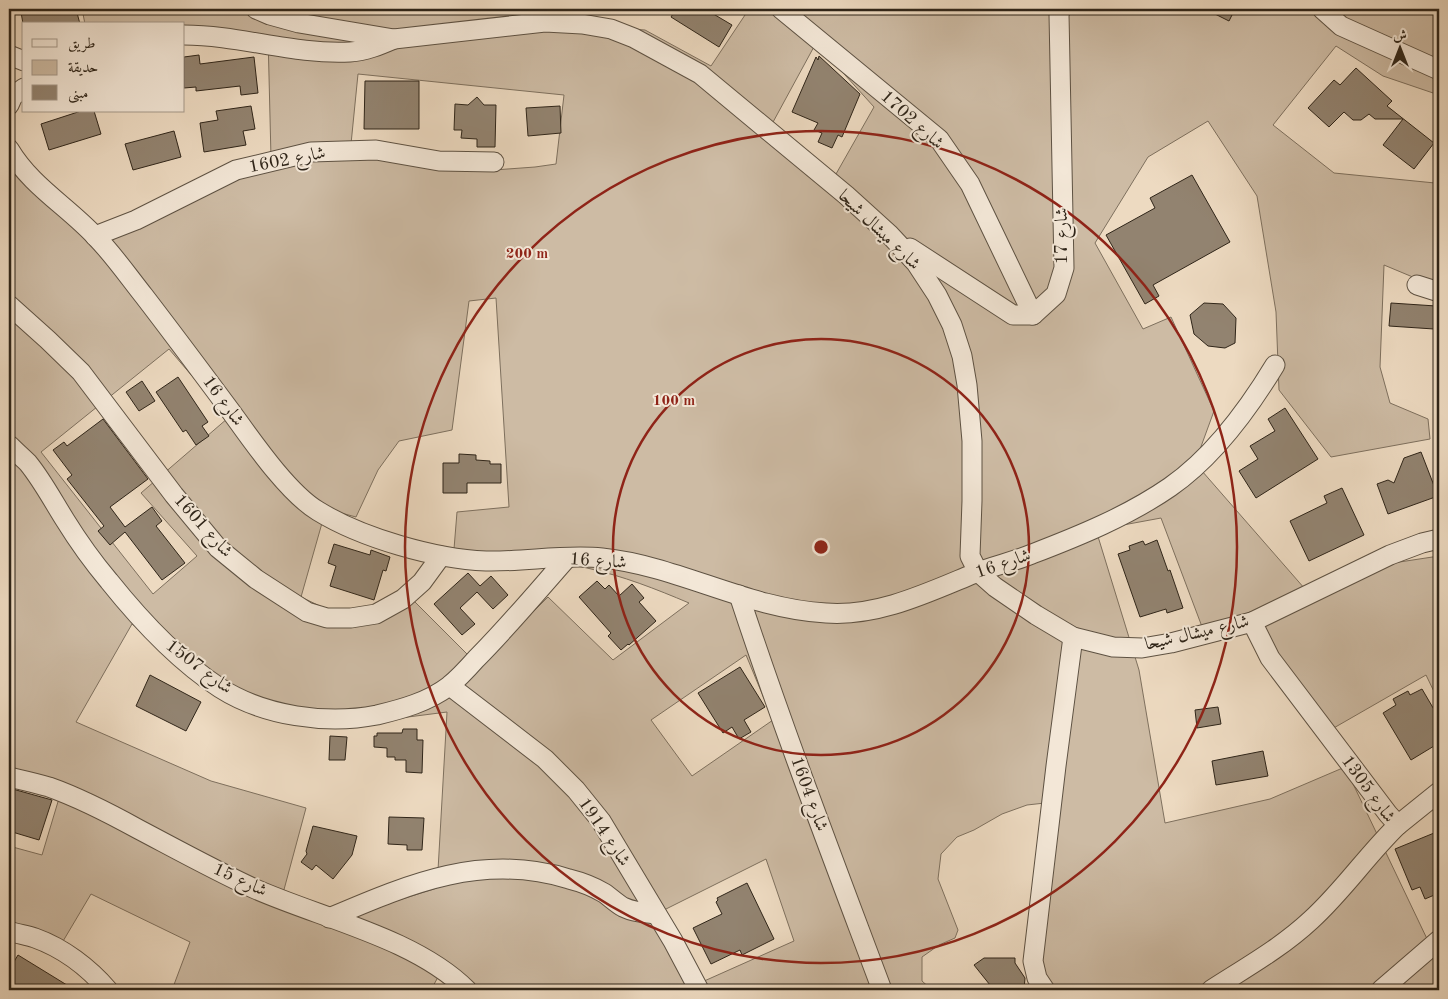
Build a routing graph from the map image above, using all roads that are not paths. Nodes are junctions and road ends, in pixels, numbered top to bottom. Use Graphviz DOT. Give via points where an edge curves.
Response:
graph roads {
  1 [pos="256,9"];
  2 [pos="782,9"];
  3 [pos="1061,9"];
  4 [pos="1322,9"];
  5 [pos="185,35"];
  6 [pos="394,39"];
  7 [pos="9,55"];
  8 [pos="22,60"];
  9 [pos="1439,70"];
  10 [pos="22,89"];
  11 [pos="9,105"];
  12 [pos="9,149"];
  13 [pos="494,162"];
  14 [pos="889,234"];
  15 [pos="95,236"];
  16 [pos="1417,285"];
  17 [pos="1439,292"];
  18 [pos="9,305"];
  19 [pos="1033,315"];
  20 [pos="1275,365"];
  21 [pos="9,445"];
  22 [pos="1439,539"];
  23 [pos="441,556"];
  24 [pos="567,558"];
  25 [pos="978,572"];
  26 [pos="739,595"];
  27 [pos="1252,622"];
  28 [pos="1073,637"];
  29 [pos="450,686"];
  30 [pos="9,777"];
  31 [pos="1439,792"];
  32 [pos="1398,824"];
  33 [pos="656,914"];
  34 [pos="329,918"];
  35 [pos="9,932"];
  36 [pos="1439,940"];
  37 [pos="108,990"];
  38 [pos="467,990"];
  39 [pos="699,990"];
  40 [pos="882,990"];
  41 [pos="1044,990"];
  42 [pos="1211,990"];
  43 [pos="1382,990"];
  1 -- 6 [label="street, شارع ميشال شيحا" via="299,23"];
  2 -- 19 [label="street, شارع 1702" via="938,139 970,184"];
  3 -- 19 [label="street, شارع 17" via="1064,268 1056,294"];
  4 -- 9 [label="street" via="1341,26"];
  5 -- 6 [label="street" via="208,35 314,51 352,52"];
  6 -- 14 [label="street, شارع ميشال شيحا" via="545,22 611,29 700,74"];
  7 -- 8 [label="street"];
  10 -- 11 [label="street" via="13,96"];
  12 -- 15 [label="street, شارع 16" via="44,192"];
  13 -- 15 [label="street, شارع 1602" via="439,161 376,150 311,152 236,170 136,220"];
  14 -- 19 [label="street" via="1013,315"];
  14 -- 25 [label="street, شارع ميشال شيحا" via="916,263 937,294 962,356 972,441 970,556"];
  15 -- 23 [label="street, شارع 16" via="291,488 314,509 345,526"];
  16 -- 17 [label="street"];
  18 -- 23 [label="street, شارع 1601" via="81,372 218,548 256,580 306,612 327,618 376,614 403,599 422,582"];
  20 -- 25 [label="street, شارع 16" via="1224,438 1174,485 1141,506 1102,524 1028,556"];
  21 -- 29 [label="street, شارع 1507" via="28,463 107,579 142,621 221,688 252,703 287,714 330,719 362,718 391,712 420,703"];
  22 -- 27 [label="street, شارع ميشال شيحا" via="1390,555"];
  23 -- 24 [label="street, شارع 16" via="485,561"];
  24 -- 26 [label="street, شارع 16" via="641,564"];
  24 -- 29 [label="street, شارع 1507"];
  25 -- 26 [label="street, شارع 16" via="898,603 862,611 830,614 795,610"];
  25 -- 28 [label="street, شارع ميشال شيحا" via="995,587"];
  26 -- 40 [label="street, شارع 1604" via="809,796"];
  27 -- 28 [label="street, شارع ميشال شيحا" via="1142,648 1113,647"];
  27 -- 32 [label="street, شارع 1305" via="1270,658"];
  28 -- 41 [label="street" via="1033,961"];
  29 -- 33 [label="street, شارع 1914" via="531,748 576,790 601,821"];
  30 -- 34 [label="street, شارع 15" via="49,787 100,808 254,888"];
  31 -- 32 [label="street"];
  32 -- 42 [label="street, شارع 1305" via="1311,920 1285,942"];
  33 -- 34 [label="street" via="623,907 602,892 579,882 546,872 516,868 451,873 375,898"];
  33 -- 39 [label="street, شارع 1914"];
  34 -- 38 [label="street, شارع 15" via="395,944 434,964"];
  35 -- 37 [label="street" via="58,948"];
  36 -- 43 [label="street"];
}
